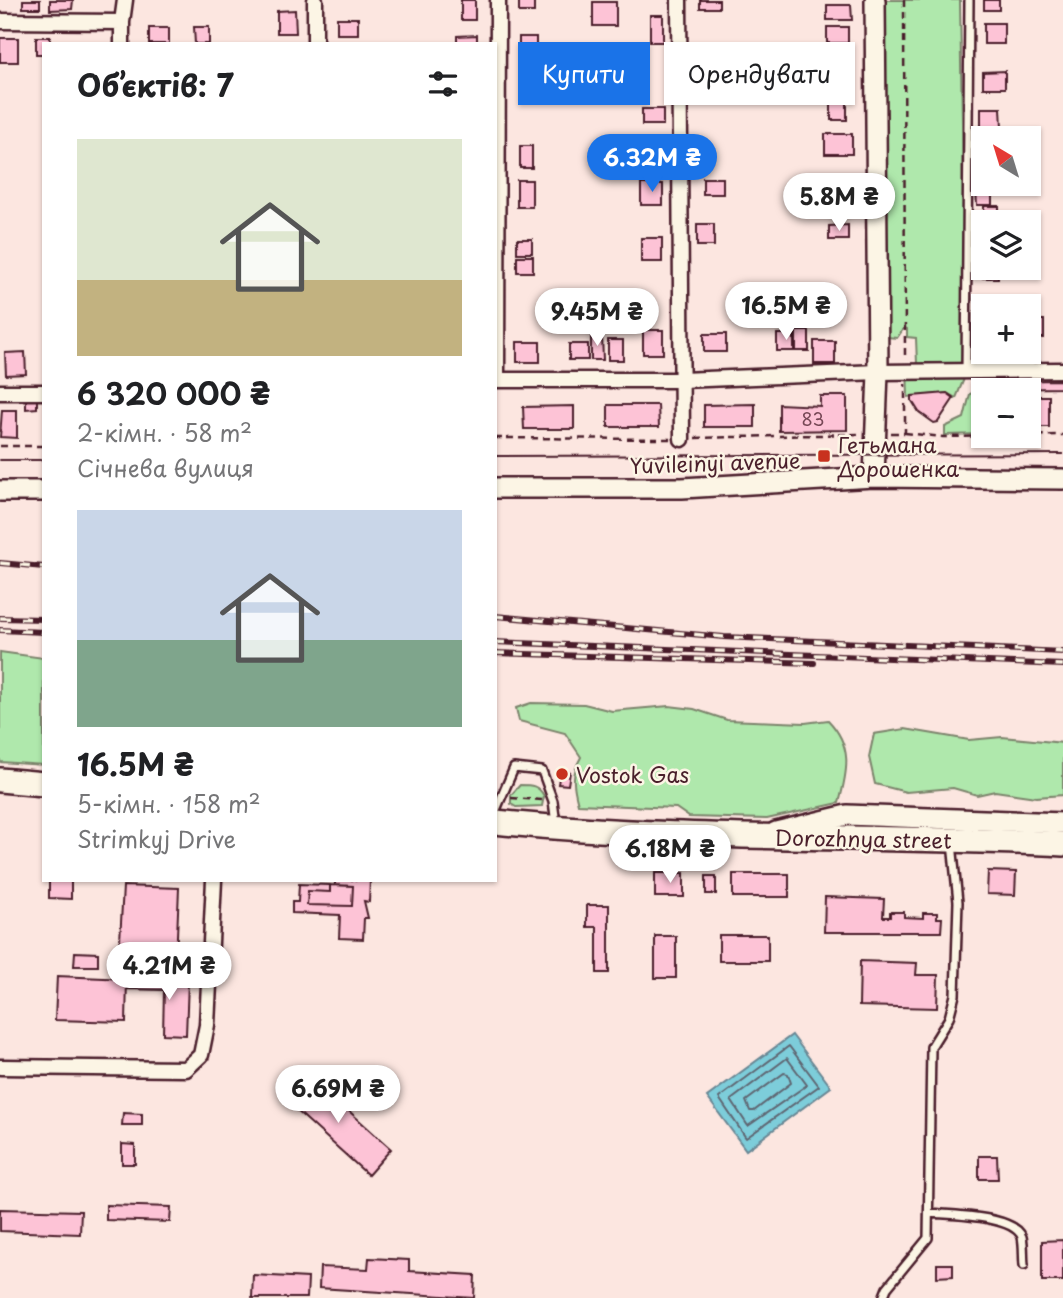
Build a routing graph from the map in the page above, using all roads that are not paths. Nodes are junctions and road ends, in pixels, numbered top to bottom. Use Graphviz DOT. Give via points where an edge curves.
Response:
graph roads {
  1 [pos="125,0"];
  2 [pos="315,0"];
  3 [pos="498,0"];
  4 [pos="679,0"];
  5 [pos="875,0"];
  6 [pos="970,0"];
  7 [pos="0,21"];
  8 [pos="122,22"];
  9 [pos="122,42"];
  10 [pos="315,42"];
  11 [pos="497,190"];
  12 [pos="1063,370"];
  13 [pos="878,372"];
  14 [pos="966,372"];
  15 [pos="497,380"];
  16 [pos="682,380"];
  17 [pos="0,392"];
  18 [pos="42,392"];
  19 [pos="682,439"];
  20 [pos="874,477"];
  21 [pos="1063,478"];
  22 [pos="497,488"];
  23 [pos="0,491"];
  24 [pos="42,491"];
  25 [pos="0,780"];
  26 [pos="42,784"];
  27 [pos="497,809"];
  28 [pos="497,822"];
  29 [pos="1063,823"];
  30 [pos="556,828"];
  31 [pos="756,836"];
  32 [pos="952,839"];
  33 [pos="1063,844"];
  34 [pos="214,882"];
  35 [pos="0,1067"];
  36 [pos="929,1213"];
  37 [pos="1024,1265"];
  38 [pos="883,1298"];
  1 -- 8 [label="street"];
  2 -- 10 [label="street"];
  3 -- 11 [label="street"];
  4 -- 16 [label="street"];
  5 -- 13 [label="main road"];
  6 -- 14 [label="lane"];
  7 -- 8 [label="street"];
  8 -- 9 [label="street"];
  12 -- 14 [label="street"];
  13 -- 14 [label="street"];
  13 -- 16 [label="street"];
  13 -- 20 [label="main road"];
  15 -- 16 [label="street"];
  16 -- 19 [label="street"];
  17 -- 18 [label="street"];
  20 -- 21 [label="main road, Yuvileinyi avenue"];
  20 -- 22 [label="main road, Yuvileinyi avenue" via="682,488"];
  23 -- 24 [label="main road"];
  25 -- 26 [label="main road"];
  27 -- 30 [label="lane" via="514,768 542,771 553,801"];
  28 -- 30 [label="main road, Dorozhnya street"];
  29 -- 31 [label="main road" via="847,815"];
  30 -- 31 [label="main road, Dorozhnya street"];
  31 -- 32 [label="main road, Dorozhnya street"];
  32 -- 33 [label="main road, Dorozhnya street"];
  32 -- 36 [label="lane" via="958,902 955,995 949,1018 931,1047"];
  34 -- 35 [label="street" via="207,1025 201,1055 194,1063 186,1069"];
  36 -- 37 [label="lane" via="1002,1221 1013,1227 1022,1238"];
  36 -- 38 [label="lane" via="928,1238"];
}
